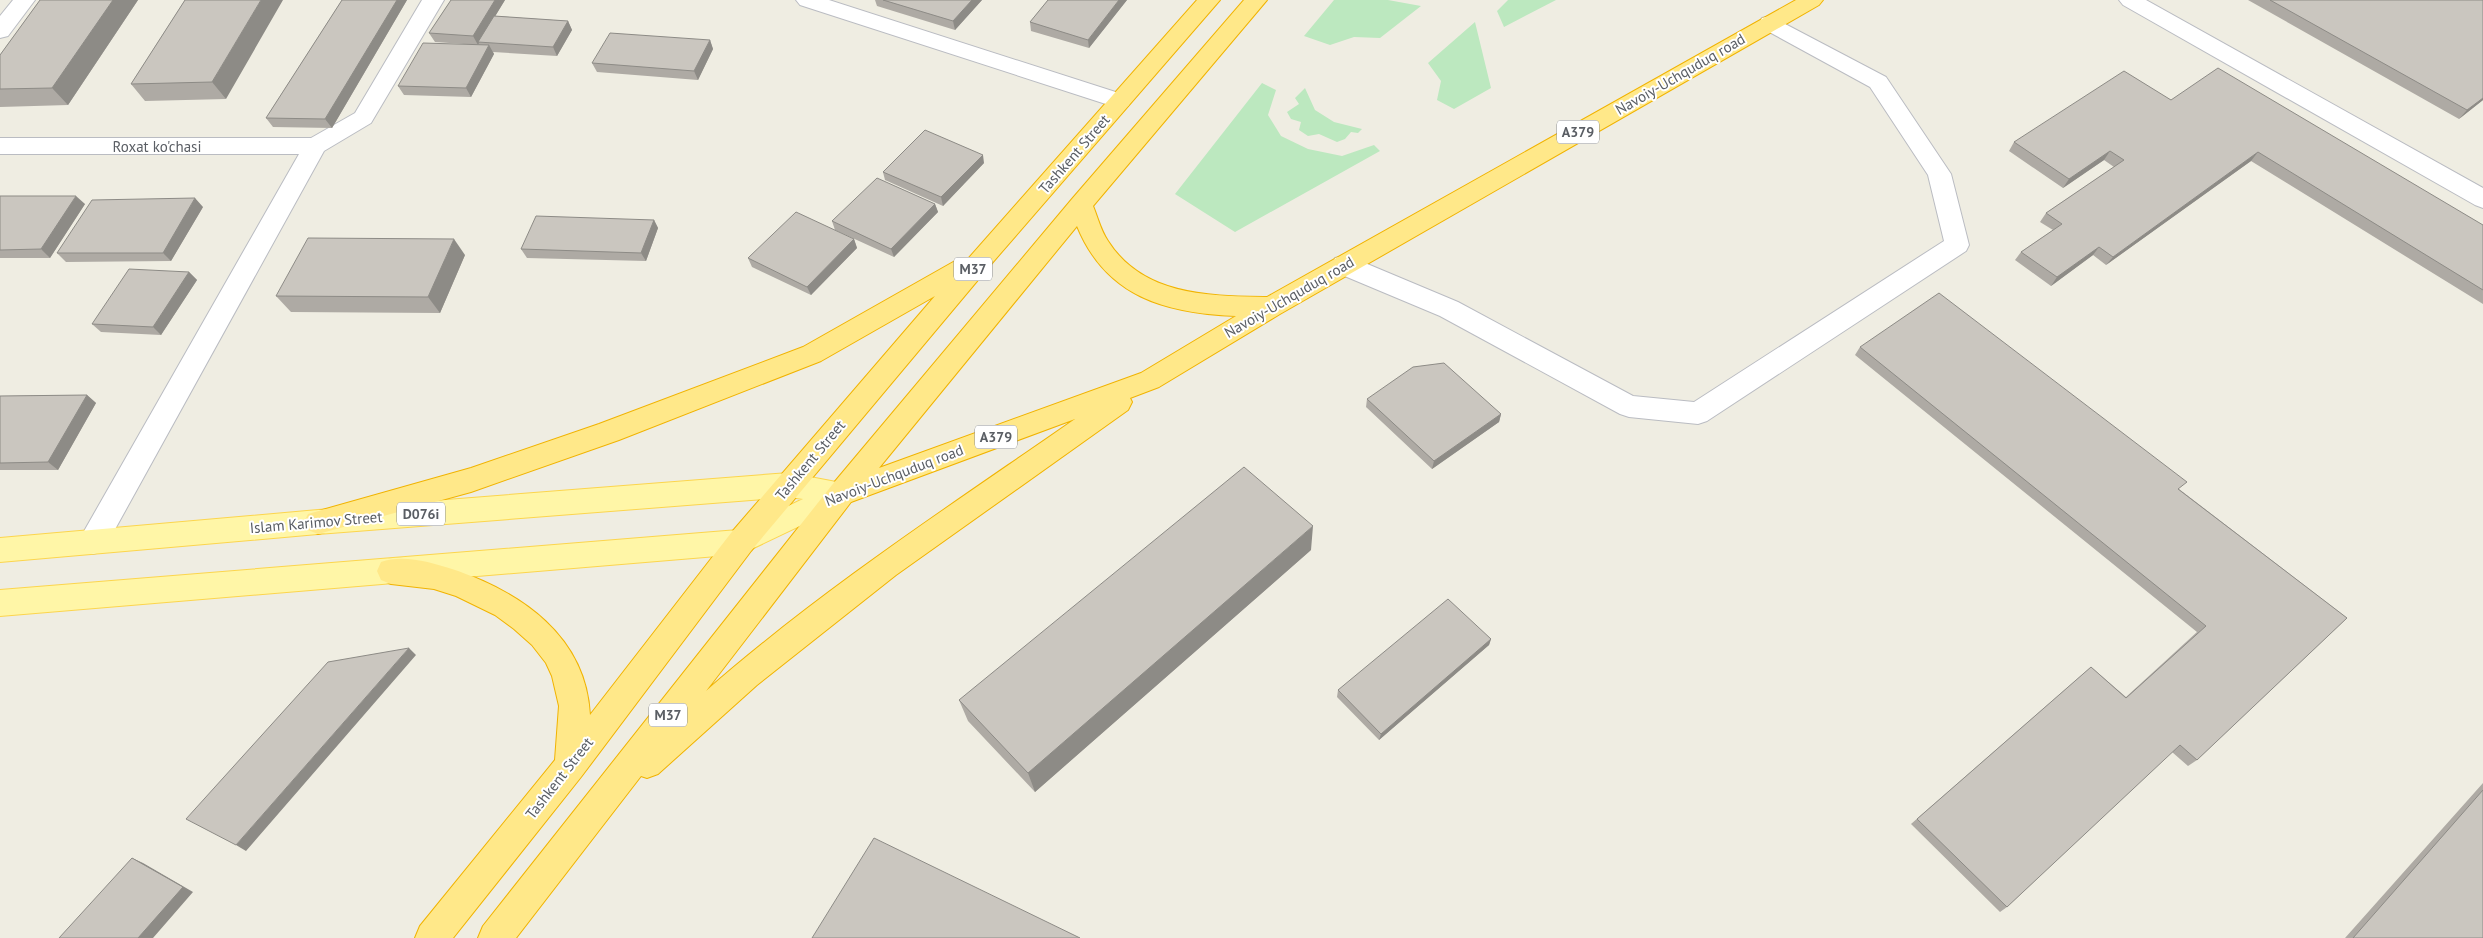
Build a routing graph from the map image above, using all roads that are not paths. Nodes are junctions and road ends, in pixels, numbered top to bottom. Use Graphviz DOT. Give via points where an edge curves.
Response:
graph roads {
  1 [pos="24,0"];
  2 [pos="433,0"];
  3 [pos="807,0"];
  4 [pos="1209,0"];
  5 [pos="1256,0"];
  6 [pos="1812,0"];
  7 [pos="2130,0"];
  8 [pos="1770,23"];
  9 [pos="0,31"];
  10 [pos="1120,101"];
  11 [pos="0,146"];
  12 [pos="314,146"];
  13 [pos="2483,199"];
  14 [pos="1080,205"];
  15 [pos="984,256"];
  16 [pos="1344,265"];
  17 [pos="1271,307"];
  18 [pos="1150,380"];
  19 [pos="789,485"];
  20 [pos="842,493"];
  21 [pos="318,522"];
  22 [pos="93,542"];
  23 [pos="741,542"];
  24 [pos="0,550"];
  25 [pos="391,571"];
  26 [pos="0,603"];
  27 [pos="570,766"];
  28 [pos="594,810"];
  29 [pos="432,938"];
  30 [pos="496,938"];
  1 -- 9 [label="street"];
  2 -- 12 [label="street" via="363,118"];
  3 -- 10 [label="street"];
  4 -- 10 [label="highway, Tashkent Street / M37"];
  5 -- 14 [label="highway, M37"];
  6 -- 8 [label="highway, Navoiy-Uchquduq road / A379"];
  7 -- 13 [label="street"];
  8 -- 16 [label="highway, Navoiy-Uchquduq road / A379"];
  8 -- 16 [label="street" via="1878,82 1939,174 1956,245 1698,413 1629,406 1449,309"];
  10 -- 15 [label="highway, Tashkent Street / M37"];
  11 -- 12 [label="street, Roxat ko'chasi"];
  12 -- 22 [label="street"];
  14 -- 17 [label="highway" via="1101,250 1131,283 1182,302"];
  14 -- 20 [label="highway, M37"];
  15 -- 19 [label="highway, Tashkent Street / M37"];
  15 -- 21 [label="highway" via="812,354 609,432 471,480"];
  16 -- 17 [label="highway, Navoiy-Uchquduq road / A379"];
  17 -- 18 [label="highway, Navoiy-Uchquduq road / A379"];
  18 -- 20 [label="highway, Navoiy-Uchquduq road / A379"];
  18 -- 28 [label="highway" via="854,590 746,675"];
  19 -- 20 [label="main road, Islam Karimov Street / D076i"];
  19 -- 21 [label="main road, Islam Karimov Street / D076i"];
  19 -- 23 [label="highway, Tashkent Street / M37"];
  20 -- 23 [label="main road, Navoiy-Uchquduq road"];
  20 -- 28 [label="highway, M37"];
  21 -- 22 [label="main road, Islam Karimov Street / D076i"];
  22 -- 24 [label="main road, Islam Karimov Street / D076i"];
  23 -- 25 [label="main road, Navoiy-Uchquduq road"];
  23 -- 27 [label="highway, Tashkent Street / M37"];
  25 -- 26 [label="main road"];
  25 -- 27 [label="highway" via="438,578 478,590 510,608 542,632 562,662 574,698"];
  27 -- 29 [label="highway, Tashkent Street / M37"];
  28 -- 30 [label="highway, M37"];
}
